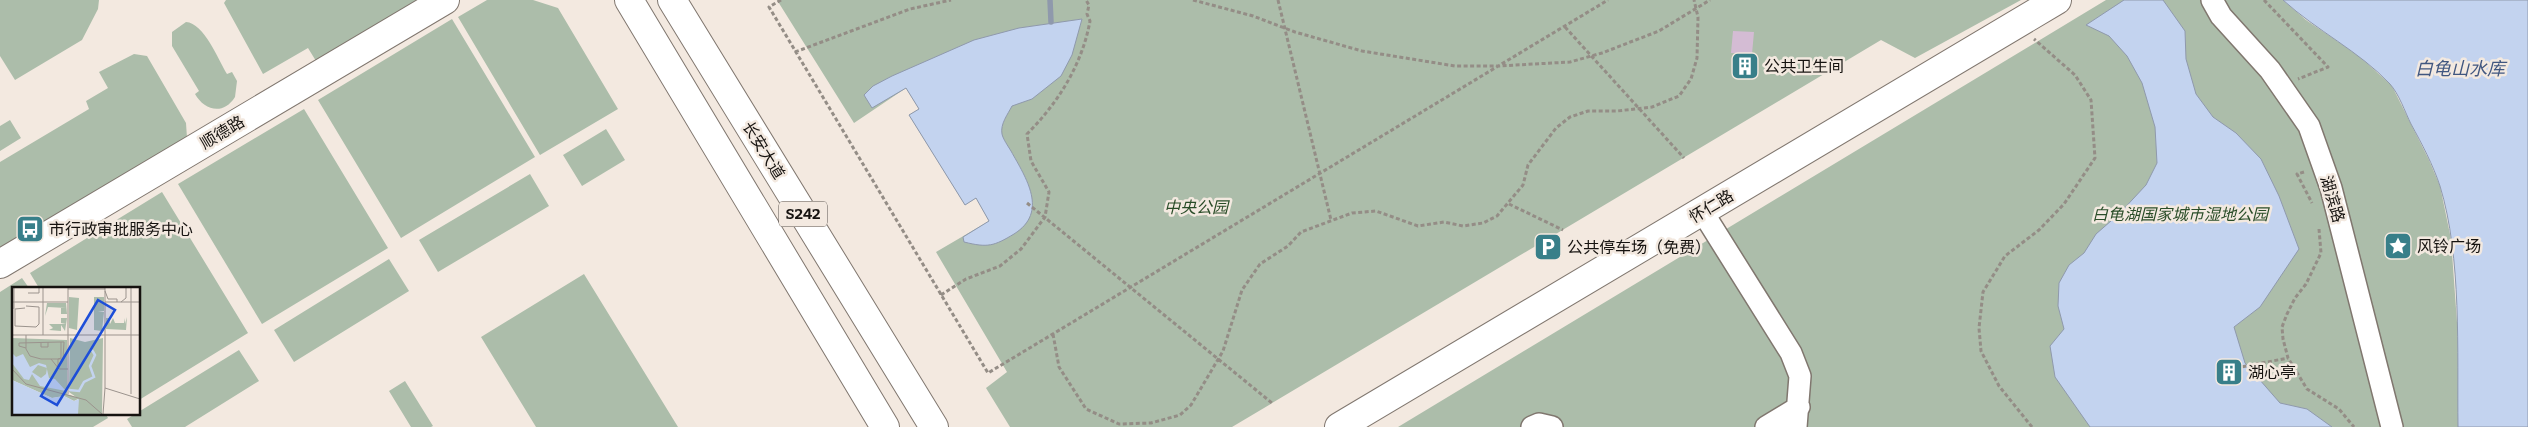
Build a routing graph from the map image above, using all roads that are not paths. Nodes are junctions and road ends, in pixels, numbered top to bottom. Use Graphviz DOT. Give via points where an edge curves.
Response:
graph roads {
  1 [pos="445,0"];
  2 [pos="629,0"];
  3 [pos="672,0"];
  4 [pos="2058,0"];
  5 [pos="2212,0"];
  6 [pos="1702,211"];
  7 [pos="0,264"];
  8 [pos="1798,417"];
  9 [pos="885,427"];
  10 [pos="934,427"];
  11 [pos="1339,427"];
  12 [pos="1532,427"];
  13 [pos="1552,427"];
  14 [pos="1766,427"];
  15 [pos="2392,427"];
  1 -- 7 [label="street, 顺德路"];
  2 -- 9 [label="street, S242"];
  3 -- 10 [label="street, 长安大道 / S242"];
  4 -- 6 [label="street, 怀仁路"];
  5 -- 15 [label="street, 湖滨路" via="2221,16 2270,70 2308,126 2325,171"];
  6 -- 8 [label="street" via="1791,353 1800,376"];
  6 -- 11 [label="street, 怀仁路"];
  8 -- 14 [label="street"];
  12 -- 13 [label="street" via="1539,424"];
}
